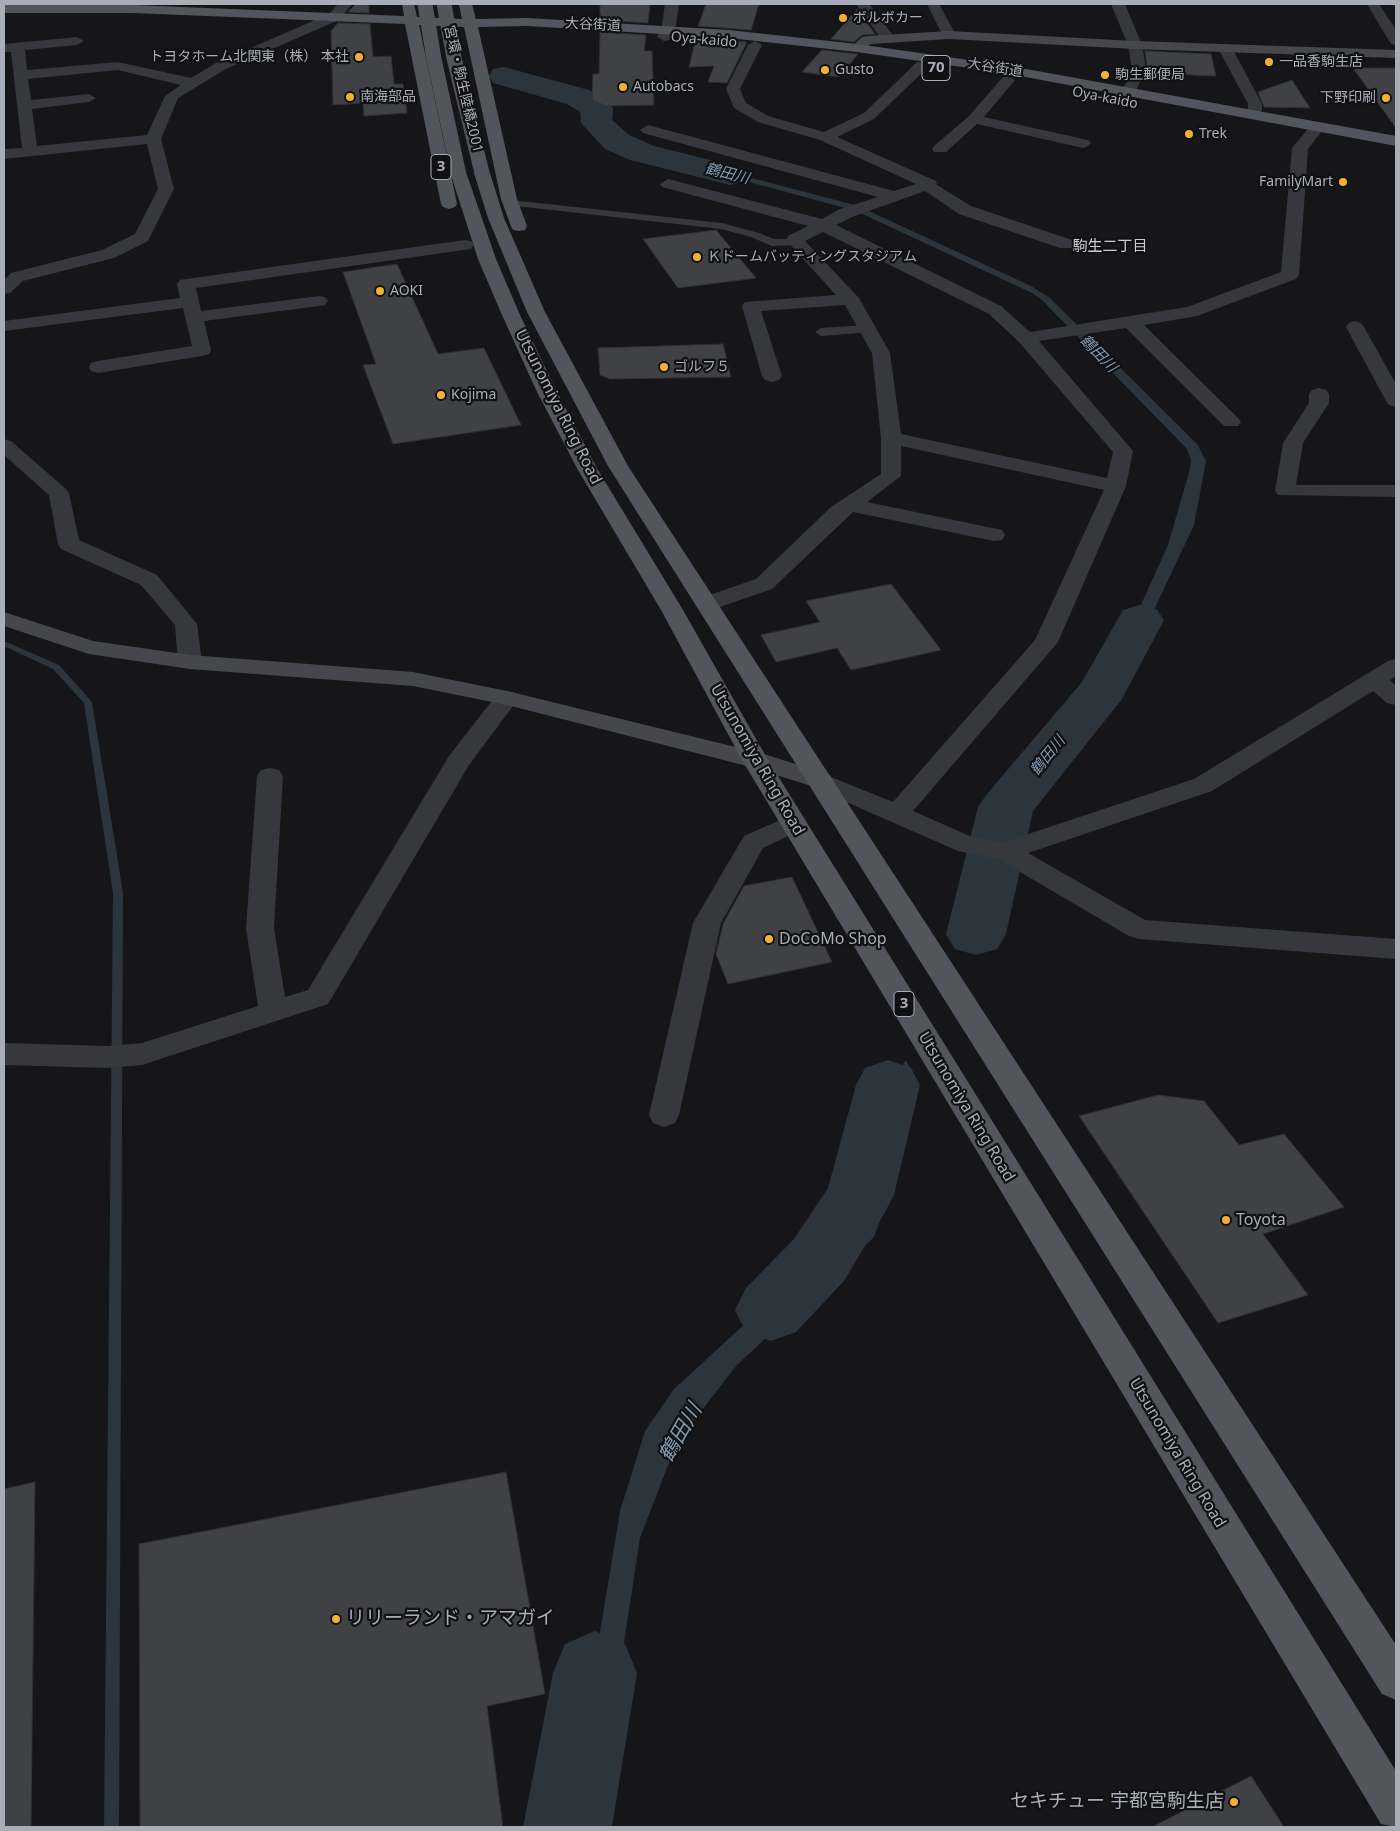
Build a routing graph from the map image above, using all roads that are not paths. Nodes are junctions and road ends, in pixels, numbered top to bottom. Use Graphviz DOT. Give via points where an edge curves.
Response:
graph roads {
  1 [pos="345,4"];
  2 [pos="408,4"];
  3 [pos="425,4"];
  4 [pos="444,4"];
  5 [pos="465,4"];
  6 [pos="672,4"];
  7 [pos="862,4"];
  8 [pos="933,4"];
  9 [pos="1118,4"];
  10 [pos="1373,4"];
  11 [pos="40,6"];
  12 [pos="4,9"];
  13 [pos="334,17"];
  14 [pos="410,20"];
  15 [pos="470,23"];
  16 [pos="666,33"];
  17 [pos="949,35"];
  18 [pos="888,38"];
  19 [pos="77,41"];
  20 [pos="1396,41"];
  21 [pos="755,45"];
  22 [pos="1135,45"];
  23 [pos="10,47"];
  24 [pos="857,48"];
  25 [pos="1225,48"];
  26 [pos="1396,54"];
  27 [pos="922,65"];
  28 [pos="20,75"];
  29 [pos="1008,80"];
  30 [pos="192,83"];
  31 [pos="1121,96"];
  32 [pos="89,98"];
  33 [pos="20,109"];
  34 [pos="1251,114"];
  35 [pos="974,119"];
  36 [pos="648,130"];
  37 [pos="1313,131"];
  38 [pos="825,136"];
  39 [pos="153,139"];
  40 [pos="1396,141"];
  41 [pos="1082,143"];
  42 [pos="940,149"];
  43 [pos="30,151"];
  44 [pos="1396,152"];
  45 [pos="4,154"];
  46 [pos="470,174"];
  47 [pos="668,184"];
  48 [pos="926,185"];
  49 [pos="894,196"];
  50 [pos="511,203"];
  51 [pos="821,224"];
  52 [pos="523,237"];
  53 [pos="796,242"];
  54 [pos="465,244"];
  55 [pos="1066,244"];
  56 [pos="532,263"];
  57 [pos="4,288"];
  58 [pos="849,299"];
  59 [pos="319,302"];
  60 [pos="192,310"];
  61 [pos="524,314"];
  62 [pos="1131,322"];
  63 [pos="4,326"];
  64 [pos="1355,327"];
  65 [pos="868,330"];
  66 [pos="821,332"];
  67 [pos="1026,338"];
  68 [pos="98,366"];
  69 [pos="772,376"];
  70 [pos="1319,394"];
  71 [pos="1396,401"];
  72 [pos="1231,422"];
  73 [pos="892,438"];
  74 [pos="4,445"];
  75 [pos="1116,486"];
  76 [pos="1396,491"];
  77 [pos="849,505"];
  78 [pos="994,535"];
  79 [pos="706,604"];
  80 [pos="4,619"];
  81 [pos="190,662"];
  82 [pos="1396,666"];
  83 [pos="1376,680"];
  84 [pos="507,698"];
  85 [pos="1396,698"];
  86 [pos="755,760"];
  87 [pos="270,776"];
  88 [pos="821,781"];
  89 [pos="897,814"];
  90 [pos="794,823"];
  91 [pos="1005,851"];
  92 [pos="1396,949"];
  93 [pos="273,1012"];
  94 [pos="4,1054"];
  95 [pos="664,1114"];
  96 [pos="1396,1680"];
  97 [pos="1396,1809"];
  1 -- 13 [label="street"];
  2 -- 14 [label="main road, 3"];
  3 -- 46 [label="main road, 宮環・駒生陸橋2001 / 3, bridge" via="434,59"];
  4 -- 46 [label="main road, 宮環・駒生陸橋2001 / 3, bridge"];
  5 -- 15 [label="main road"];
  6 -- 16 [label="street"];
  7 -- 18 [label="street"];
  8 -- 17 [label="street"];
  9 -- 22 [label="street"];
  10 -- 20 [label="street"];
  11 -- 12 [label="main road, Oya-kaido / 70"];
  11 -- 13 [label="main road, Oya-kaido / 70"];
  13 -- 14 [label="main road, Oya-kaido / 70"];
  13 -- 30 [label="street" via="221,66"];
  14 -- 15 [label="main road, Oya-kaido / 70"];
  14 -- 54 [label="main road, 3" via="450,211"];
  15 -- 16 [label="main road, Oya-kaido / 70" via="530,30"];
  15 -- 50 [label="main road"];
  16 -- 21 [label="main road, Oya-kaido / 70"];
  16 -- 24 [label="main road, 大谷街道 / 70"];
  17 -- 18 [label="street"];
  17 -- 22 [label="street"];
  18 -- 24 [label="street" via="867,40"];
  19 -- 23 [label="street"];
  21 -- 27 [label="main road, Oya-kaido / 70"];
  21 -- 38 [label="street" via="734,89 740,105 763,119"];
  22 -- 25 [label="street"];
  22 -- 31 [label="street" via="1139,69"];
  23 -- 28 [label="street"];
  24 -- 31 [label="main road, 大谷街道 / 70" via="1004,69"];
  25 -- 26 [label="street"];
  25 -- 34 [label="street" via="1255,104"];
  27 -- 29 [label="main road, Oya-kaido / 70"];
  27 -- 38 [label="street" via="869,116"];
  28 -- 30 [label="street" via="118,66"];
  28 -- 33 [label="street"];
  29 -- 31 [label="main road, Oya-kaido / 70"];
  29 -- 35 [label="street"];
  30 -- 39 [label="street" via="172,96"];
  31 -- 34 [label="main road, 大谷街道 / 70"];
  31 -- 37 [label="main road, Oya-kaido / 70"];
  32 -- 33 [label="street"];
  33 -- 43 [label="street"];
  34 -- 37 [label="main road, 大谷街道 / 70"];
  35 -- 41 [label="street"];
  35 -- 42 [label="street"];
  36 -- 49 [label="street"];
  37 -- 40 [label="main road, 大谷街道 / 70"];
  37 -- 44 [label="main road, Oya-kaido / 70"];
  37 -- 62 [label="street" via="1300,148 1290,275 1191,312"];
  38 -- 48 [label="street" via="930,184"];
  39 -- 43 [label="street"];
  39 -- 57 [label="street" via="166,189 142,237 108,254 17,278"];
  43 -- 45 [label="street"];
  46 -- 61 [label="main road, Utsunomiya Ring Road / 3" via="487,259"];
  47 -- 51 [label="street"];
  48 -- 49 [label="street"];
  48 -- 55 [label="street" via="965,210"];
  49 -- 51 [label="street"];
  50 -- 52 [label="main road"];
  50 -- 53 [label="lane" via="722,226 772,243"];
  51 -- 53 [label="street" via="794,240"];
  51 -- 67 [label="street" via="995,310"];
  53 -- 58 [label="street"];
  54 -- 60 [label="street" via="186,284"];
  54 -- 61 [label="main road, 3" via="478,276"];
  56 -- 61 [label="main road, 3" via="535,272"];
  58 -- 65 [label="street"];
  58 -- 69 [label="street" via="751,306"];
  59 -- 60 [label="street"];
  60 -- 63 [label="street"];
  60 -- 68 [label="street" via="202,350"];
  61 -- 79 [label="main road, Utsunomiya Ring Road / 3"];
  61 -- 86 [label="main road, Utsunomiya Ring Road / 3" via="547,392 588,470 672,610"];
  62 -- 67 [label="street"];
  62 -- 72 [label="street"];
  64 -- 71 [label="street"];
  65 -- 66 [label="lane"];
  65 -- 73 [label="street" via="881,354"];
  67 -- 75 [label="street" via="1123,450"];
  70 -- 76 [label="street" via="1319,403 1293,443 1285,491"];
  73 -- 75 [label="street"];
  73 -- 77 [label="street" via="891,476"];
  74 -- 81 [label="street" via="59,493 69,544 149,580 186,624"];
  75 -- 89 [label="street" via="1046,642"];
  77 -- 78 [label="street"];
  77 -- 79 [label="street" via="764,584"];
  79 -- 88 [label="main road, Utsunomiya Ring Road / 3"];
  80 -- 81 [label="street" via="89,647"];
  81 -- 84 [label="street" via="413,678"];
  82 -- 83 [label="street"];
  83 -- 85 [label="street"];
  83 -- 91 [label="street" via="1203,785"];
  84 -- 86 [label="street"];
  84 -- 93 [label="street" via="458,762 318,997"];
  86 -- 88 [label="street"];
  86 -- 90 [label="main road, Utsunomiya Ring Road / 3"];
  87 -- 93 [label="street" via="260,928"];
  88 -- 89 [label="street"];
  88 -- 96 [label="main road, Utsunomiya Ring Road / 3"];
  89 -- 91 [label="street" via="967,845"];
  90 -- 95 [label="street" via="753,842 707,924"];
  90 -- 97 [label="main road, Utsunomiya Ring Road / 3"];
  91 -- 92 [label="street" via="1139,929"];
  93 -- 94 [label="street" via="142,1054 107,1057"];
}
